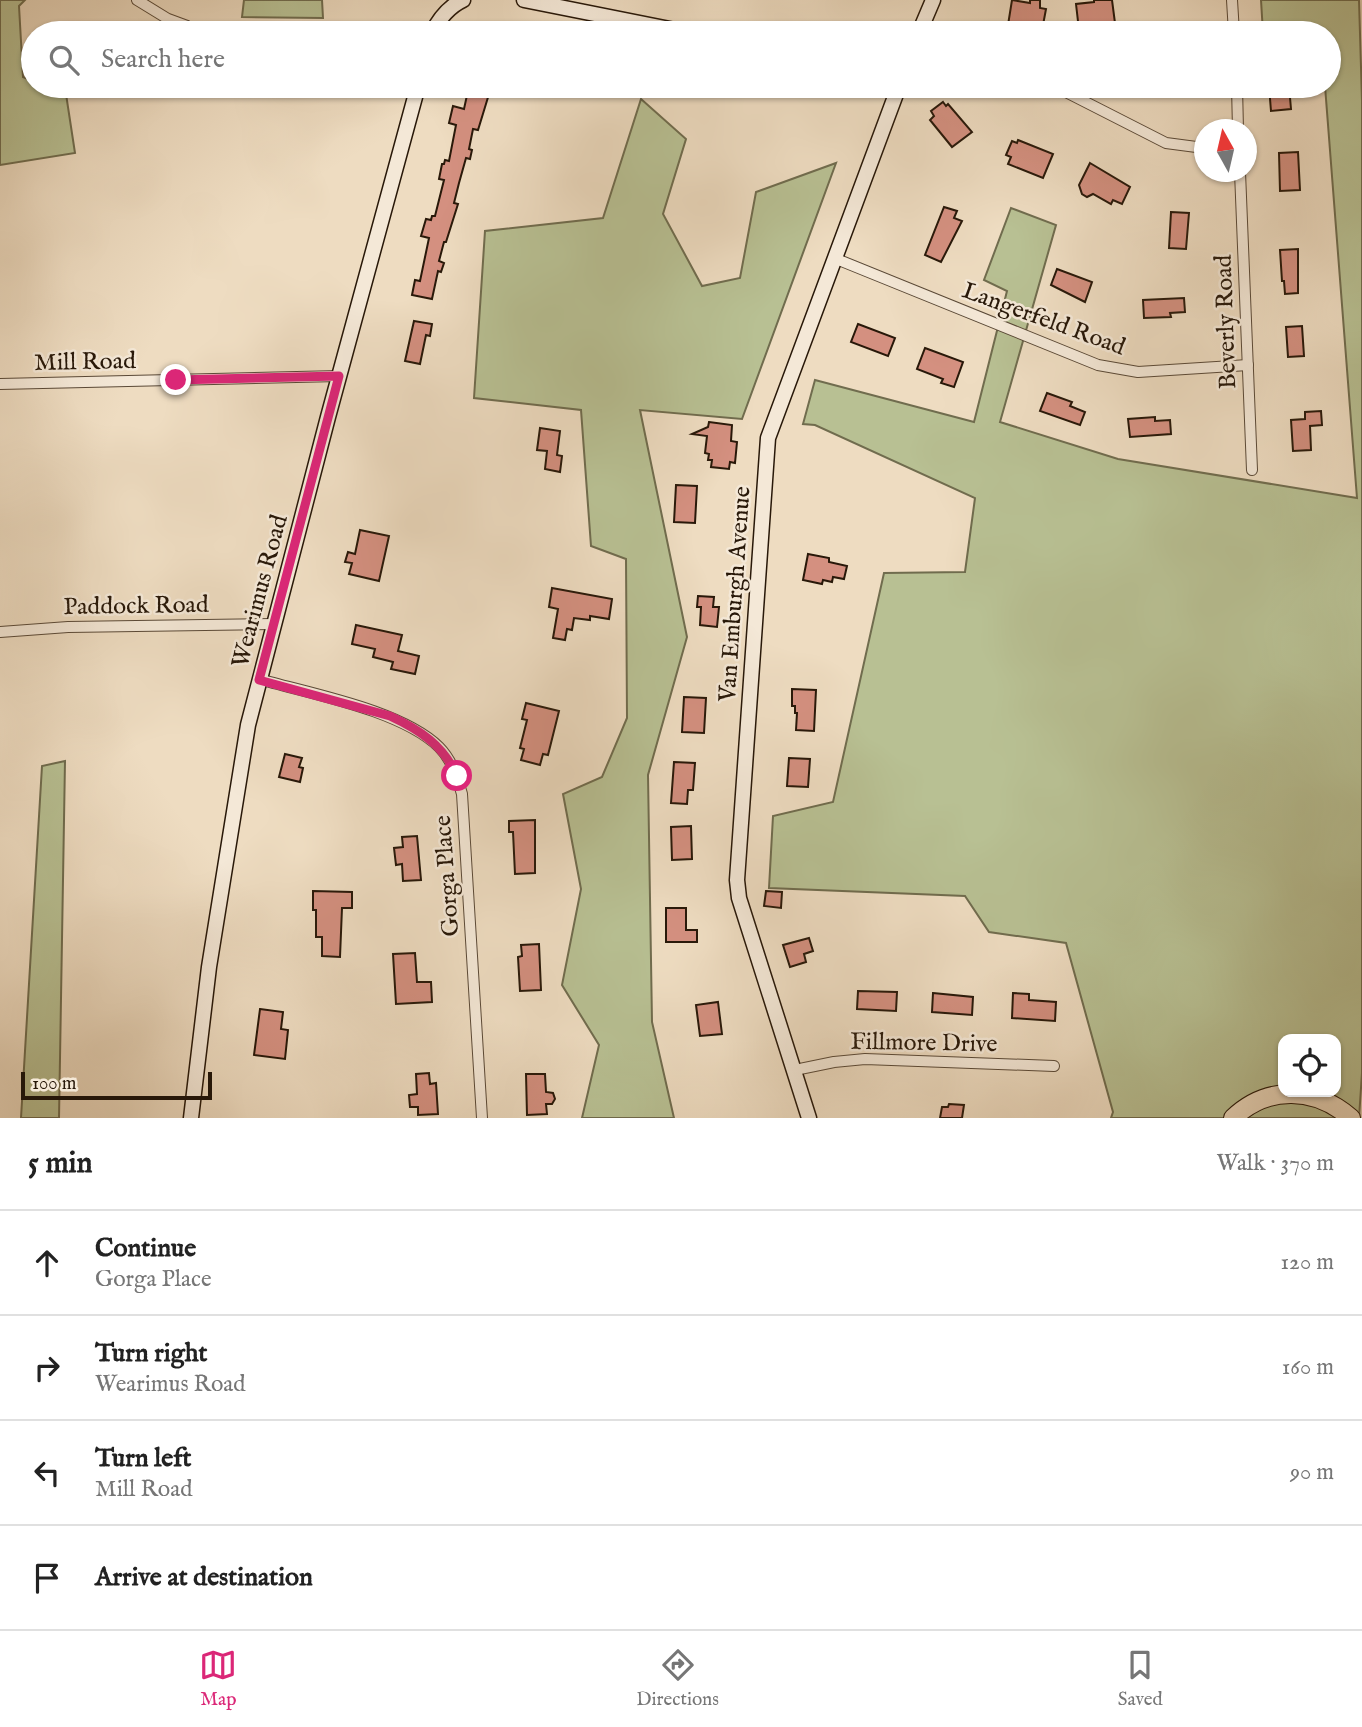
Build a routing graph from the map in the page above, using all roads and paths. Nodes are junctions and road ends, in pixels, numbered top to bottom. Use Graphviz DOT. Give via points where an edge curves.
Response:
graph roads {
  1 [pos="137,0"];
  2 [pos="524,0"];
  3 [pos="933,0"];
  4 [pos="1232,0"];
  5 [pos="459,1"];
  6 [pos="173,21"];
  7 [pos="438,21"];
  8 [pos="630,21"];
  9 [pos="924,21"];
  10 [pos="1233,21"];
  11 [pos="415,98"];
  12 [pos="894,98"];
  13 [pos="1076,98"];
  14 [pos="1237,98"];
  15 [pos="1238,119"];
  16 [pos="1194,147"];
  17 [pos="1240,182"];
  18 [pos="834,258"];
  19 [pos="1248,365"];
  20 [pos="339,376"];
  21 [pos="0,384"];
  22 [pos="1252,470"];
  23 [pos="274,624"];
  24 [pos="0,632"];
  25 [pos="259,680"];
  26 [pos="1054,1066"];
  27 [pos="795,1070"];
  28 [pos="191,1118"];
  29 [pos="482,1118"];
  30 [pos="809,1118"];
  31 [pos="1233,1118"];
  32 [pos="1351,1118"];
  1 -- 6 [label="street"];
  2 -- 8 [label="street"];
  3 -- 9 [label="street"];
  4 -- 10 [label="street"];
  5 -- 7 [label="street"];
  11 -- 20 [label="street, Wearimus Road"];
  12 -- 18 [label="street, Van Emburgh Avenue"];
  13 -- 16 [label="street" via="1166,143"];
  14 -- 15 [label="street"];
  17 -- 19 [label="street, Beverly Road"];
  18 -- 19 [label="street, Langerfeld Road" via="1098,365 1138,372"];
  18 -- 27 [label="street, Van Emburgh Avenue" via="768,438 737,880"];
  19 -- 22 [label="street, Beverly Road"];
  20 -- 21 [label="street, Mill Road"];
  20 -- 23 [label="street, Wearimus Road"];
  23 -- 24 [label="street, Paddock Road"];
  23 -- 25 [label="street, Wearimus Road"];
  25 -- 28 [label="street, Wearimus Road" via="214,934"];
  25 -- 29 [label="street, Gorga Place" via="390,716 424,734 450,760 462,794"];
  26 -- 27 [label="street, Fillmore Drive" via="865,1059"];
  27 -- 30 [label="street, Van Emburgh Avenue"];
  31 -- 32 [label="highway" via="1266,1097 1291,1093 1326,1100"];
}
